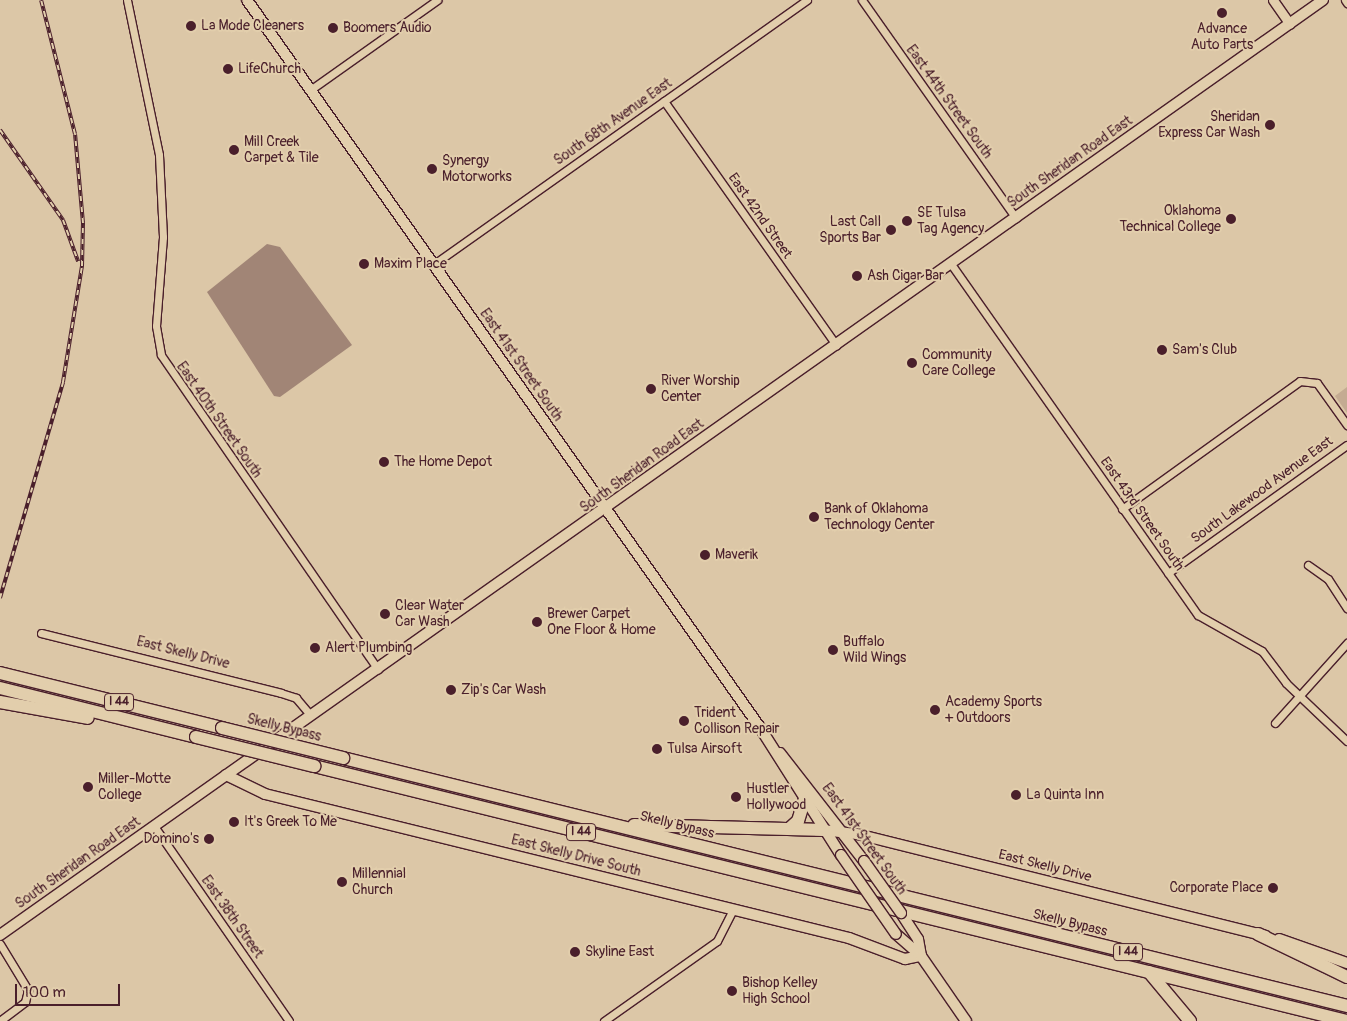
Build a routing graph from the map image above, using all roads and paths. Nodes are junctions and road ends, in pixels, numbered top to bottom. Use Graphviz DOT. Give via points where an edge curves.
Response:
graph roads {
  1 [pos="128,0"];
  2 [pos="247,0"];
  3 [pos="437,0"];
  4 [pos="807,0"];
  5 [pos="862,0"];
  6 [pos="1273,0"];
  7 [pos="1323,0"];
  8 [pos="1290,24"];
  9 [pos="310,90"];
  10 [pos="664,101"];
  11 [pos="1016,218"];
  12 [pos="434,264"];
  13 [pos="951,264"];
  14 [pos="836,345"];
  15 [pos="1347,425"];
  16 [pos="1347,445"];
  17 [pos="1122,508"];
  18 [pos="605,509"];
  19 [pos="1308,565"];
  20 [pos="1168,573"];
  21 [pos="1347,608"];
  22 [pos="41,633"];
  23 [pos="1347,643"];
  24 [pos="378,668"];
  25 [pos="0,673"];
  26 [pos="6,690"];
  27 [pos="1302,697"];
  28 [pos="4,703"];
  29 [pos="311,716"];
  30 [pos="1275,723"];
  31 [pos="196,736"];
  32 [pos="1347,741"];
  33 [pos="773,746"];
  34 [pos="226,775"];
  35 [pos="804,802"];
  36 [pos="609,824"];
  37 [pos="154,826"];
  38 [pos="789,829"];
  39 [pos="824,830"];
  40 [pos="845,833"];
  41 [pos="733,909"];
  42 [pos="1258,934"];
  43 [pos="0,935"];
  44 [pos="0,944"];
  45 [pos="921,956"];
  46 [pos="1347,963"];
  47 [pos="1149,972"];
  48 [pos="1347,977"];
  49 [pos="1347,1006"];
  50 [pos="0,1021"];
  51 [pos="289,1021"];
  52 [pos="604,1021"];
  53 [pos="966,1021"];
  54 [pos="1190,1021"];
  55 [pos="1347,1021"];
  1 -- 24 [label="street, East 40th Street South" via="159,155 163,230 156,326 161,355"];
  2 -- 9 [label="main road, East 41st Street South"];
  3 -- 9 [label="street"];
  4 -- 10 [label="street, South 68th Avenue East"];
  5 -- 11 [label="street, East 44th Street South"];
  6 -- 8 [label="street"];
  7 -- 8 [label="main road, South Sheridan Road East"];
  8 -- 11 [label="main road, South Sheridan Road East"];
  9 -- 12 [label="main road, East 41st Street South"];
  10 -- 12 [label="street, South 68th Avenue East"];
  10 -- 14 [label="street, East 42nd Street"];
  11 -- 13 [label="main road, South Sheridan Road East"];
  12 -- 18 [label="main road, East 41st Street South"];
  13 -- 14 [label="main road, South Sheridan Road East"];
  13 -- 17 [label="street, East 43rd Street South"];
  14 -- 18 [label="main road, South Sheridan Road East"];
  15 -- 17 [label="street" via="1317,383 1300,382"];
  16 -- 20 [label="street, South Lakewood Avenue East"];
  17 -- 20 [label="street, East 43rd Street South"];
  18 -- 24 [label="main road, South Sheridan Road East"];
  18 -- 33 [label="main road, East 41st Street South"];
  19 -- 21 [label="street" via="1328,579"];
  20 -- 27 [label="street, East 43rd Street South" via="1204,621 1255,645"];
  22 -- 29 [label="street, East Skelly Drive" via="281,693 296,698"];
  23 -- 27 [label="street"];
  24 -- 29 [label="main road, South Sheridan Road East"];
  25 -- 36 [label="highway, Skelly Bypass / I 44, bridge"];
  26 -- 31 [label="highway, Skelly Bypass / I 44"];
  27 -- 30 [label="street"];
  27 -- 32 [label="street, East 43rd Street South"];
  28 -- 31 [label="highway"];
  29 -- 34 [label="main road, South Sheridan Road East"];
  31 -- 47 [label="highway, Skelly Bypass / I 44, bridge"];
  33 -- 35 [label="main road, East 41st Street South"];
  33 -- 40 [label="main road, East 41st Street South"];
  34 -- 37 [label="main road, South Sheridan Road East"];
  34 -- 41 [label="main road, East Skelly Drive South" via="265,794"];
  35 -- 38 [label="highway" via="798,821"];
  35 -- 39 [label="main road, East 41st Street South"];
  36 -- 38 [label="highway"];
  36 -- 49 [label="highway, Skelly Bypass / I 44"];
  37 -- 43 [label="main road, South Sheridan Road East"];
  37 -- 51 [label="street, East 38th Street"];
  38 -- 39 [label="highway"];
  39 -- 40 [label="main road, East Skelly Drive"];
  39 -- 45 [label="main road, East 41st Street South, bridge" via="896,934"];
  40 -- 42 [label="main road, East Skelly Drive"];
  40 -- 45 [label="main road, East 41st Street South, bridge" via="918,939"];
  41 -- 45 [label="main road, East Skelly Drive South" via="849,938 905,959"];
  41 -- 52 [label="street" via="717,941"];
  42 -- 46 [label="main road"];
  42 -- 48 [label="highway"];
  44 -- 50 [label="street" via="28,990 26,1002"];
  45 -- 53 [label="main road, East 41st Street South"];
  47 -- 54 [label="highway"];
  47 -- 55 [label="highway, Skelly Bypass / I 44"];
}
